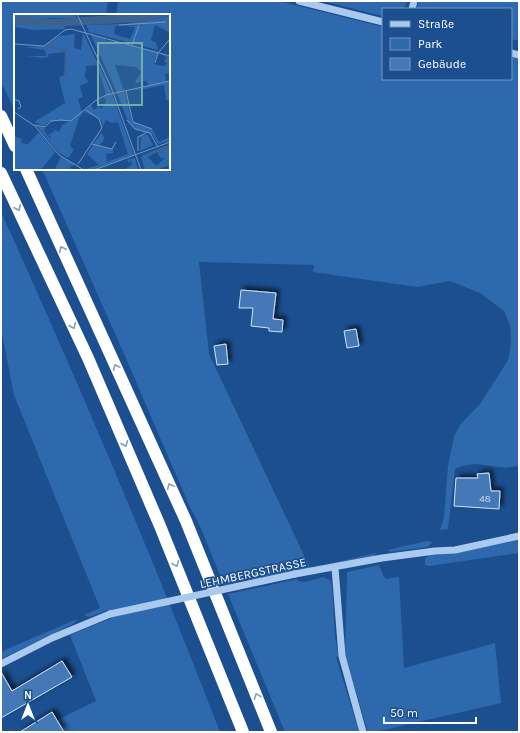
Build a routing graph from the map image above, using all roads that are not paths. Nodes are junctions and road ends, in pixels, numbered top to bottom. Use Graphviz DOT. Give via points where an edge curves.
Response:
graph roads {
  1 [pos="299,1"];
  2 [pos="382,22"];
  3 [pos="1,116"];
  4 [pos="14,144"];
  5 [pos="26,170"];
  6 [pos="1,173"];
  7 [pos="519,536"];
  8 [pos="335,568"];
  9 [pos="1,664"];
  10 [pos="243,732"];
  11 [pos="271,732"];
  12 [pos="363,732"];
  1 -- 2 [label="street"];
  3 -- 4 [label="highway"];
  11 -- 5 [label="highway, one-way" via="186,521"];
  6 -- 10 [label="highway, one-way" via="91,365 160,526"];
  7 -- 8 [label="street, LEHMBERGSTRASSE" via="455,550 382,558"];
  8 -- 9 [label="street, LEHMBERGSTRASSE, bridge" via="295,574 110,614 52,638"];
  8 -- 12 [label="street" via="342,656"];
}
